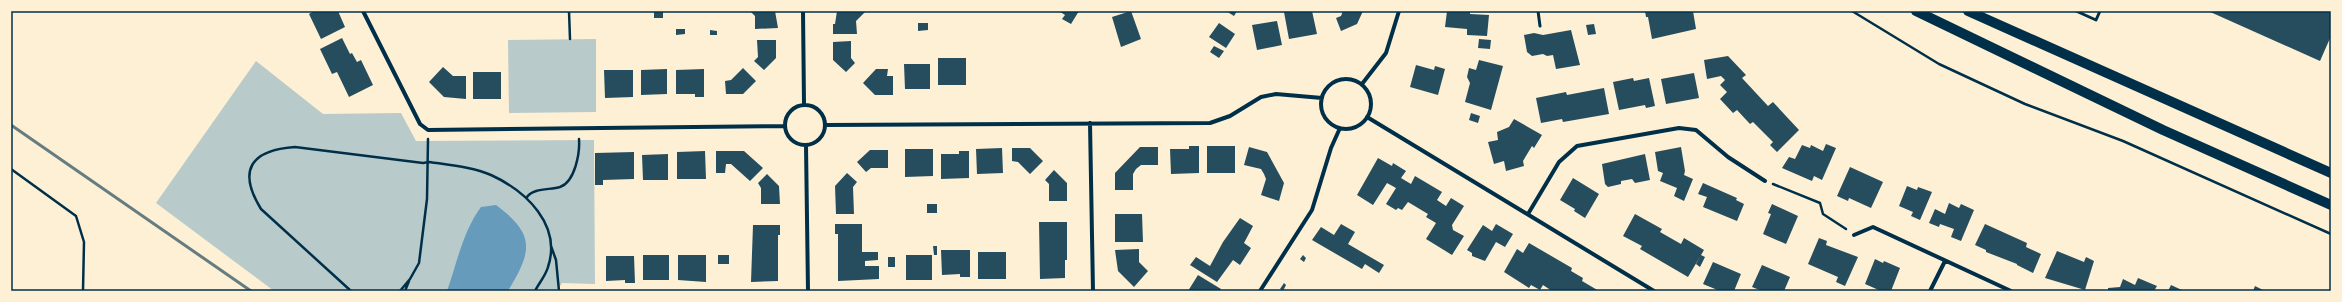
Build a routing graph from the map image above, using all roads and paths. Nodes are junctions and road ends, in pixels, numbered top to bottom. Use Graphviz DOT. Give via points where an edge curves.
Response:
graph roads {
  1 [pos="363,11"];
  2 [pos="569,11"];
  3 [pos="803,11"];
  4 [pos="1399,11"];
  5 [pos="1538,11"];
  6 [pos="1852,11"];
  7 [pos="1916,11"];
  8 [pos="1968,11"];
  9 [pos="2076,11"];
  10 [pos="2100,11"];
  11 [pos="1540,26"];
  12 [pos="570,39"];
  13 [pos="1362,84"];
  14 [pos="1322,98"];
  15 [pos="804,104"];
  16 [pos="1367,117"];
  17 [pos="1090,123"];
  18 [pos="826,125"];
  19 [pos="785,126"];
  20 [pos="1340,128"];
  21 [pos="578,129"];
  22 [pos="428,130"];
  23 [pos="806,145"];
  24 [pos="429,162"];
  25 [pos="11,169"];
  26 [pos="2331,173"];
  27 [pos="1765,181"];
  28 [pos="527,197"];
  29 [pos="2331,205"];
  30 [pos="1528,214"];
  31 [pos="2331,234"];
  32 [pos="1854,235"];
  33 [pos="550,246"];
  34 [pos="1945,261"];
  35 [pos="410,279"];
  36 [pos="83,291"];
  37 [pos="351,291"];
  38 [pos="400,291"];
  39 [pos="405,291"];
  40 [pos="535,291"];
  41 [pos="559,291"];
  42 [pos="808,291"];
  43 [pos="1093,291"];
  44 [pos="1260,291"];
  45 [pos="1654,291"];
  46 [pos="1930,291"];
  47 [pos="2011,291"];
  1 -- 22 [label="street" via="420,124"];
  2 -- 12 [label="path"];
  3 -- 15 [label="street"];
  4 -- 13 [label="street" via="1386,53"];
  5 -- 11 [label="lane"];
  6 -- 31 [label="path" via="1939,64 2025,104 2123,141"];
  7 -- 29 [label="main road" via="2163,130"];
  8 -- 26 [label="main road"];
  9 -- 10 [label="lane" via="2096,20"];
  13 -- 14 [label="street" via="1346,78 1338,80 1328,87"];
  13 -- 16 [label="street" via="1370,96"];
  14 -- 17 [label="street" via="1276,94 1261,97 1230,116 1210,123"];
  14 -- 20 [label="street" via="1323,114 1327,120"];
  15 -- 18 [label="street" via="822,112"];
  15 -- 19 [label="street" via="792,109"];
  16 -- 20 [label="street" via="1356,127"];
  16 -- 30 [label="street"];
  17 -- 18 [label="street"];
  17 -- 43 [label="street"];
  18 -- 23 [label="street" via="822,136 812,144"];
  19 -- 21 [label="street"];
  19 -- 23 [label="street" via="786,132 794,142"];
  20 -- 44 [label="street" via="1331,148 1312,210"];
  21 -- 22 [label="street"];
  21 -- 28 [label="path" via="578,151 568,181 561,187 535,191"];
  22 -- 24 [label="path"];
  23 -- 42 [label="street"];
  24 -- 28 [label="path" via="491,175"];
  24 -- 35 [label="path" via="419,263"];
  24 -- 37 [label="path" via="295,147 276,148 257,159 250,168 248,179 251,193 260,209"];
  25 -- 36 [label="path" via="76,216 84,242"];
  27 -- 30 [label="street" via="1728,157 1696,130 1679,128 1577,146 1559,162"];
  27 -- 32 [label="path" via="1820,203 1823,214"];
  28 -- 33 [label="path" via="545,223"];
  30 -- 45 [label="street"];
  32 -- 34 [label="street" via="1873,227"];
  33 -- 40 [label="path" via="548,267"];
  33 -- 41 [label="path" via="556,260"];
  34 -- 46 [label="street"];
  34 -- 47 [label="street"];
  35 -- 38 [label="path"];
  35 -- 39 [label="path"];
}
